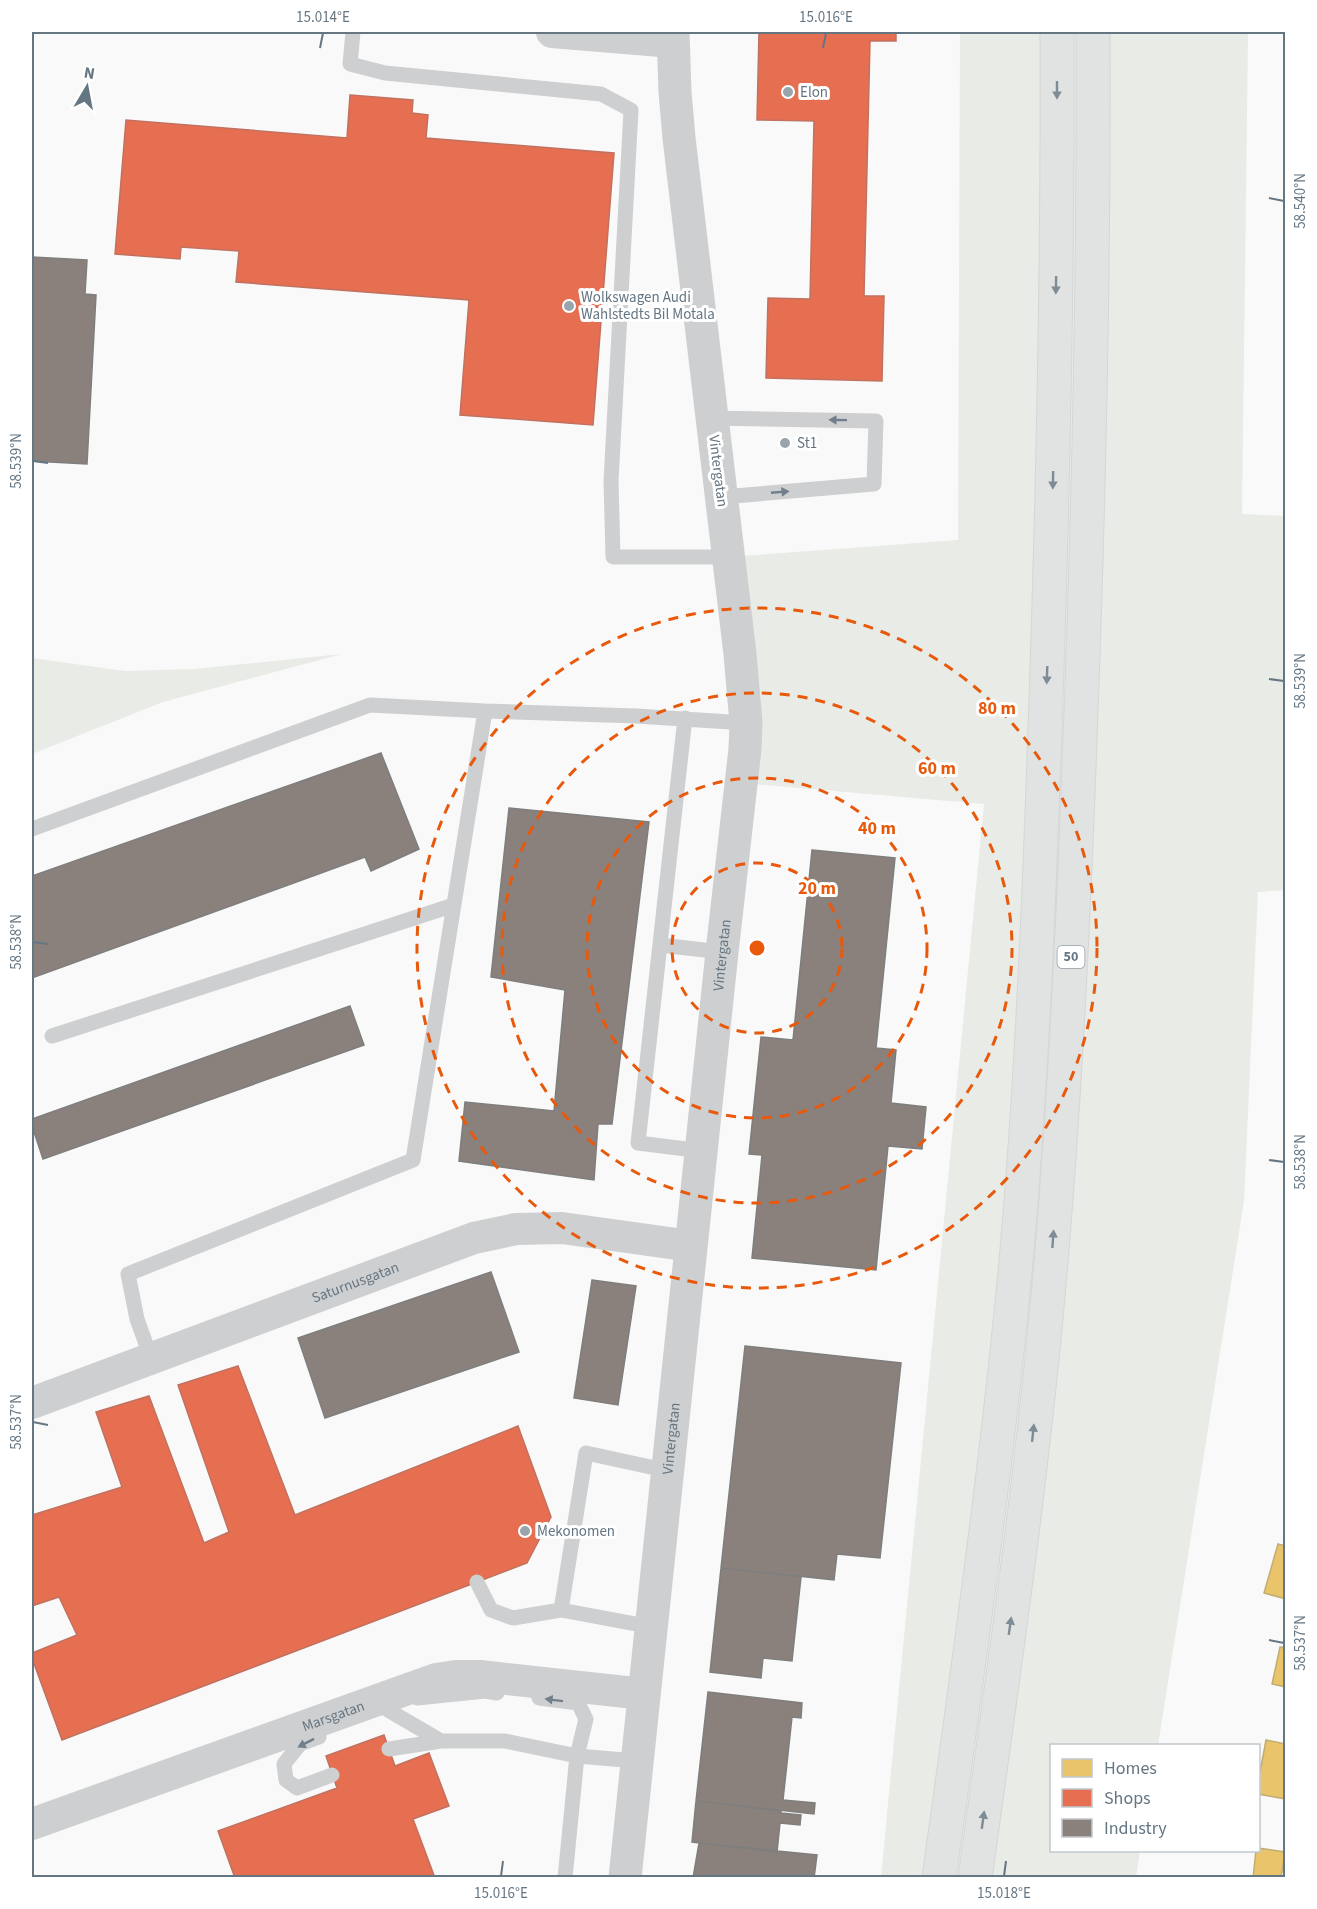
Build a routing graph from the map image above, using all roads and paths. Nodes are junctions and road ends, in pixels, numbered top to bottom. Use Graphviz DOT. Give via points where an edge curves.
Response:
graph roads {
  1 [pos="353,32"];
  2 [pos="552,32"];
  3 [pos="1058,32"];
  4 [pos="1093,32"];
  5 [pos="673,37"];
  6 [pos="712,418"];
  7 [pos="722,497"];
  8 [pos="729,557"];
  9 [pos="485,711"];
  10 [pos="685,718"];
  11 [pos="746,723"];
  12 [pos="32,829"];
  13 [pos="454,905"];
  14 [pos="660,945"];
  15 [pos="722,952"];
  16 [pos="52,1036"];
  17 [pos="702,1151"];
  18 [pos="691,1246"];
  19 [pos="151,1358"];
  20 [pos="32,1403"];
  21 [pos="669,1471"];
  22 [pos="477,1582"];
  23 [pos="561,1610"];
  24 [pos="652,1627"];
  25 [pos="644,1694"];
  26 [pos="388,1710"];
  27 [pos="441,1741"];
  28 [pos="389,1749"];
  29 [pos="577,1756"];
  30 [pos="637,1761"];
  31 [pos="332,1775"];
  32 [pos="32,1824"];
  33 [pos="565,1878"];
  34 [pos="625,1878"];
  35 [pos="939,1878"];
  36 [pos="975,1878"];
  1 -- 8 [label="lane" via="351,64 385,73 601,94 631,110 611,481 614,557"];
  2 -- 5 [label="street"];
  3 -- 35 [label="highway, 50, one-way" via="1052,536 1030,1062 1017,1250 987,1531"];
  36 -- 4 [label="highway, 50, one-way" via="1023,1538 1052,1252 1065,1067 1088,539"];
  5 -- 6 [label="street, Vintergatan" via="678,127"];
  6 -- 7 [label="street, Vintergatan"];
  7 -- 6 [label="lane, one-way" via="874,484 876,421"];
  7 -- 8 [label="street, Vintergatan"];
  8 -- 11 [label="street, Vintergatan"];
  9 -- 10 [label="lane"];
  9 -- 12 [label="lane" via="370,705"];
  9 -- 13 [label="lane"];
  10 -- 11 [label="lane"];
  10 -- 14 [label="lane"];
  11 -- 15 [label="street, Vintergatan"];
  13 -- 16 [label="lane"];
  13 -- 19 [label="lane" via="413,1160 128,1274"];
  14 -- 15 [label="lane"];
  14 -- 17 [label="lane" via="638,1143"];
  15 -- 17 [label="street, Vintergatan"];
  17 -- 18 [label="street, Vintergatan"];
  18 -- 19 [label="street, Saturnusgatan" via="562,1228 516,1230 474,1238"];
  18 -- 21 [label="street, Vintergatan"];
  19 -- 20 [label="street, Saturnusgatan"];
  21 -- 23 [label="lane" via="586,1453"];
  21 -- 24 [label="street, Vintergatan"];
  22 -- 23 [label="lane" via="491,1610 513,1617"];
  23 -- 24 [label="lane"];
  24 -- 25 [label="street, Vintergatan"];
  25 -- 30 [label="street, Vintergatan"];
  25 -- 32 [label="street, Marsgatan" via="480,1676 435,1679"];
  26 -- 27 [label="lane"];
  29 -- 26 [label="lane, one-way" via="586,1719 578,1703 485,1691 418,1698"];
  26 -- 31 [label="lane, one-way" via="300,1744 284,1764 286,1780 297,1788"];
  27 -- 28 [label="lane"];
  27 -- 29 [label="lane" via="506,1741"];
  29 -- 30 [label="lane"];
  29 -- 33 [label="lane"];
  30 -- 34 [label="street, Vintergatan"];
}
